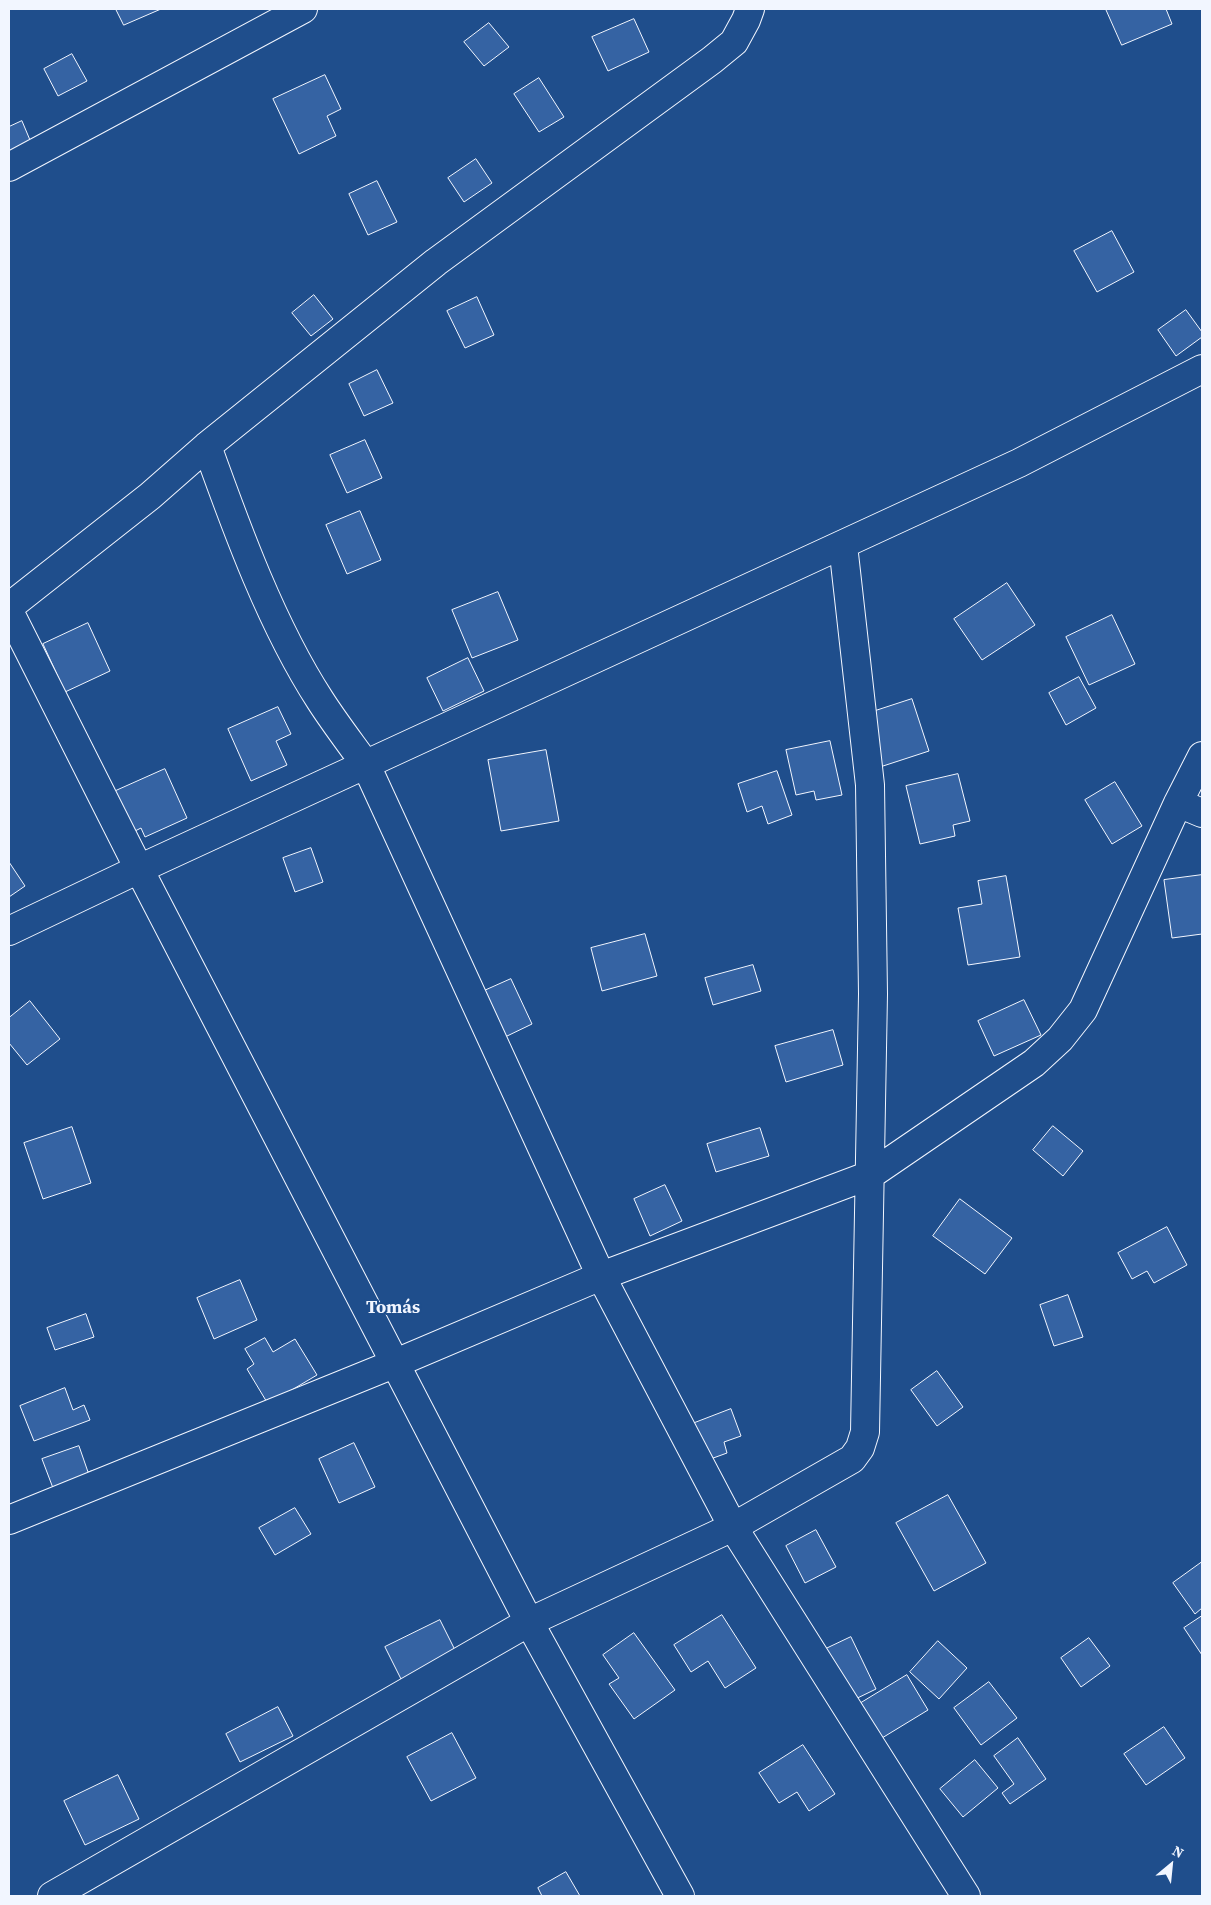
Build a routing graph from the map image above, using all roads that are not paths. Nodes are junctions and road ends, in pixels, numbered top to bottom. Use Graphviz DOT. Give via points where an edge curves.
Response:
graph roads {
  1 [pos="303,9"];
  2 [pos="750,9"];
  3 [pos="9,167"];
  4 [pos="1202,369"];
  5 [pos="207,446"];
  6 [pos="843,545"];
  7 [pos="9,607"];
  8 [pos="9,611"];
  9 [pos="1202,756"];
  10 [pos="366,765"];
  11 [pos="1190,808"];
  12 [pos="139,869"];
  13 [pos="9,931"];
  14 [pos="870,1175"];
  15 [pos="601,1276"];
  16 [pos="396,1363"];
  17 [pos="9,1520"];
  18 [pos="733,1528"];
  19 [pos="529,1622"];
  20 [pos="52,1896"];
  21 [pos="680,1896"];
  22 [pos="966,1896"];
  1 -- 3 [label="street"];
  2 -- 5 [label="street" via="734,42 712,60 436,262"];
  4 -- 6 [label="street" via="1019,463"];
  5 -- 7 [label="street" via="150,496"];
  5 -- 10 [label="street" via="242,540 290,646 320,700"];
  6 -- 10 [label="street"];
  6 -- 14 [label="street" via="870,785 873,994"];
  8 -- 12 [label="street"];
  9 -- 11 [label="street"];
  10 -- 12 [label="street"];
  10 -- 15 [label="street"];
  11 -- 14 [label="street" via="1083,1010 1060,1039 1034,1062"];
  12 -- 13 [label="street"];
  12 -- 16 [label="street"];
  14 -- 15 [label="street"];
  14 -- 18 [label="street" via="865,1432 860,1448 852,1459"];
  15 -- 16 [label="street"];
  15 -- 18 [label="street"];
  16 -- 17 [label="street"];
  16 -- 19 [label="street"];
  18 -- 19 [label="street"];
  18 -- 22 [label="street"];
  19 -- 20 [label="street"];
  19 -- 21 [label="street"];
}
